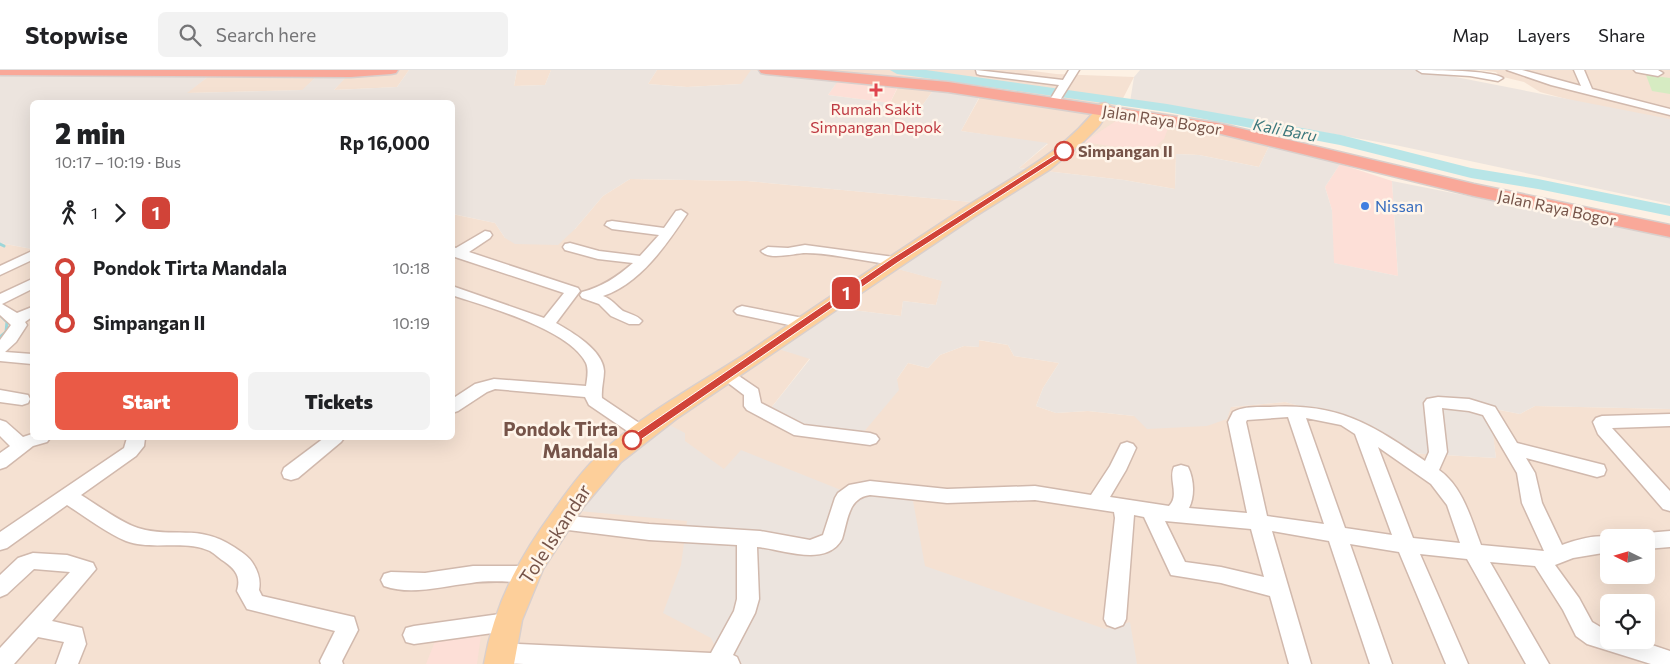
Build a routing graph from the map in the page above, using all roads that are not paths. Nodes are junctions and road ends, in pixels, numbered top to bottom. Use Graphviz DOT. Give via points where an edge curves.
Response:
graph roads {
  1 [pos="391,70"];
  2 [pos="766,70"];
  3 [pos="798,70"];
  4 [pos="1074,70"];
  5 [pos="1422,70"];
  6 [pos="1579,70"];
  7 [pos="1639,70"];
  8 [pos="0,71"];
  9 [pos="235,71"];
  10 [pos="335,71"];
  11 [pos="846,71"];
  12 [pos="1517,71"];
  13 [pos="980,72"];
  14 [pos="1655,72"];
  15 [pos="1670,75"];
  16 [pos="1498,78"];
  17 [pos="1588,92"];
  18 [pos="1059,94"];
  19 [pos="1110,110"];
  20 [pos="1670,112"];
  21 [pos="681,214"];
  22 [pos="612,225"];
  23 [pos="1670,227"];
  24 [pos="1670,231"];
  25 [pos="668,232"];
  26 [pos="485,235"];
  27 [pos="570,247"];
  28 [pos="768,250"];
  29 [pos="455,252"];
  30 [pos="511,255"];
  31 [pos="30,256"];
  32 [pos="642,260"];
  33 [pos="894,261"];
  34 [pos="495,265"];
  35 [pos="0,270"];
  36 [pos="30,284"];
  37 [pos="455,291"];
  38 [pos="573,291"];
  39 [pos="590,295"];
  40 [pos="0,300"];
  41 [pos="0,308"];
  42 [pos="742,310"];
  43 [pos="634,321"];
  44 [pos="23,322"];
  45 [pos="803,323"];
  46 [pos="547,324"];
  47 [pos="0,348"];
  48 [pos="0,356"];
  49 [pos="30,358"];
  50 [pos="727,376"];
  51 [pos="593,392"];
  52 [pos="0,396"];
  53 [pos="22,398"];
  54 [pos="455,405"];
  55 [pos="1295,411"];
  56 [pos="1667,423"];
  57 [pos="0,426"];
  58 [pos="1362,428"];
  59 [pos="642,433"];
  60 [pos="870,439"];
  61 [pos="36,440"];
  62 [pos="136,440"];
  63 [pos="341,440"];
  64 [pos="21,446"];
  65 [pos="1127,448"];
  66 [pos="1510,448"];
  67 [pos="0,462"];
  68 [pos="1596,470"];
  69 [pos="1181,472"];
  70 [pos="1429,472"];
  71 [pos="291,474"];
  72 [pos="67,496"];
  73 [pos="1096,503"];
  74 [pos="1670,504"];
  75 [pos="1123,505"];
  76 [pos="1151,512"];
  77 [pos="1173,514"];
  78 [pos="560,522"];
  79 [pos="1259,522"];
  80 [pos="1336,534"];
  81 [pos="747,538"];
  82 [pos="1670,539"];
  83 [pos="1655,540"];
  84 [pos="0,542"];
  85 [pos="1406,545"];
  86 [pos="1600,545"];
  87 [pos="1474,552"];
  88 [pos="1550,558"];
  89 [pos="525,574"];
  90 [pos="390,580"];
  91 [pos="0,588"];
  92 [pos="1278,589"];
  93 [pos="1115,619"];
  94 [pos="507,622"];
  95 [pos="34,627"];
  96 [pos="414,635"];
  97 [pos="500,658"];
  98 [pos="1670,662"];
  99 [pos="711,663"];
  100 [pos="0,664"];
  101 [pos="67,664"];
  102 [pos="332,664"];
  103 [pos="1300,664"];
  104 [pos="1381,664"];
  105 [pos="1457,664"];
  106 [pos="1538,664"];
  1 -- 10 [label="highway"];
  2 -- 18 [label="highway, Jalan Raya Bogor"];
  3 -- 11 [label="highway, Jalan Raya Bogor"];
  4 -- 18 [label="street"];
  5 -- 16 [label="street"];
  6 -- 17 [label="street"];
  7 -- 14 [label="street"];
  8 -- 9 [label="highway"];
  9 -- 10 [label="highway"];
  11 -- 18 [label="highway, Jalan Raya Bogor"];
  12 -- 17 [label="street"];
  13 -- 18 [label="street"];
  14 -- 15 [label="street"];
  17 -- 20 [label="street"];
  18 -- 19 [label="highway, Jalan Raya Bogor"];
  19 -- 23 [label="highway, Jalan Raya Bogor" via="1245,131 1504,193"];
  19 -- 24 [label="highway, Jalan Raya Bogor" via="1245,134 1483,193"];
  19 -- 33 [label="main road, Tole Iskandar" via="1099,132 1074,144"];
  21 -- 25 [label="street"];
  22 -- 25 [label="street"];
  25 -- 32 [label="street"];
  26 -- 29 [label="street"];
  27 -- 32 [label="street" via="598,255"];
  28 -- 33 [label="street" via="788,252 805,249"];
  29 -- 34 [label="street"];
  30 -- 34 [label="street"];
  31 -- 35 [label="street"];
  32 -- 39 [label="street" via="605,290"];
  33 -- 45 [label="main road, Tole Iskandar"];
  34 -- 38 [label="street"];
  36 -- 40 [label="street"];
  37 -- 46 [label="street"];
  38 -- 39 [label="street"];
  38 -- 46 [label="street"];
  39 -- 43 [label="street"];
  41 -- 44 [label="street"];
  42 -- 45 [label="street"];
  44 -- 47 [label="street"];
  45 -- 50 [label="main road, Tole Iskandar"];
  46 -- 51 [label="street" via="588,354 596,371"];
  48 -- 49 [label="street"];
  50 -- 59 [label="main road, Tole Iskandar"];
  50 -- 60 [label="street" via="752,393 753,406 798,431"];
  51 -- 54 [label="street" via="489,385"];
  51 -- 59 [label="street" via="593,399 598,405"];
  52 -- 53 [label="street"];
  55 -- 58 [label="street" via="1347,421"];
  55 -- 79 [label="street" via="1246,414 1238,418"];
  55 -- 80 [label="street"];
  56 -- 74 [label="street" via="1602,422 1604,430"];
  57 -- 64 [label="street"];
  58 -- 70 [label="street"];
  58 -- 85 [label="street"];
  59 -- 78 [label="main road, Tole Iskandar" via="608,460"];
  61 -- 64 [label="street"];
  62 -- 72 [label="street" via="130,452"];
  63 -- 71 [label="street"];
  64 -- 67 [label="street"];
  65 -- 73 [label="street" via="1121,466"];
  66 -- 68 [label="street"];
  66 -- 70 [label="street" via="1492,413 1482,408 1433,403 1438,452"];
  66 -- 88 [label="street" via="1526,472 1532,503"];
  69 -- 77 [label="street" via="1183,501"];
  70 -- 87 [label="street" via="1444,484 1456,503"];
  72 -- 84 [label="street"];
  72 -- 102 [label="street" via="132,535 214,544 229,553 248,573 248,591 256,603 346,624 347,630"];
  73 -- 75 [label="street"];
  73 -- 81 [label="street" via="1035,493 947,496 870,488 856,490 845,498 832,539 825,544 800,548"];
  75 -- 76 [label="street"];
  75 -- 93 [label="street" via="1126,518"];
  76 -- 77 [label="street"];
  76 -- 92 [label="street" via="1178,569"];
  77 -- 79 [label="street"];
  78 -- 81 [label="street"];
  78 -- 89 [label="main road, Tole Iskandar"];
  79 -- 80 [label="street"];
  79 -- 92 [label="street"];
  80 -- 85 [label="street"];
  80 -- 104 [label="street"];
  81 -- 99 [label="street" via="748,599 744,613"];
  82 -- 83 [label="street"];
  85 -- 87 [label="street"];
  85 -- 105 [label="street"];
  86 -- 88 [label="street" via="1581,547"];
  87 -- 88 [label="street"];
  87 -- 106 [label="street"];
  88 -- 98 [label="street" via="1546,568 1584,629 1594,637"];
  89 -- 90 [label="street" via="473,574 425,582"];
  89 -- 94 [label="main road, Tole Iskandar"];
  91 -- 95 [label="street" via="33,560 85,568 84,573"];
  92 -- 103 [label="street"];
  94 -- 96 [label="street"];
  94 -- 97 [label="main road, Tole Iskandar"];
  95 -- 100 [label="street"];
  95 -- 101 [label="street" via="74,635 75,644"];
  97 -- 99 [label="street"];
}
